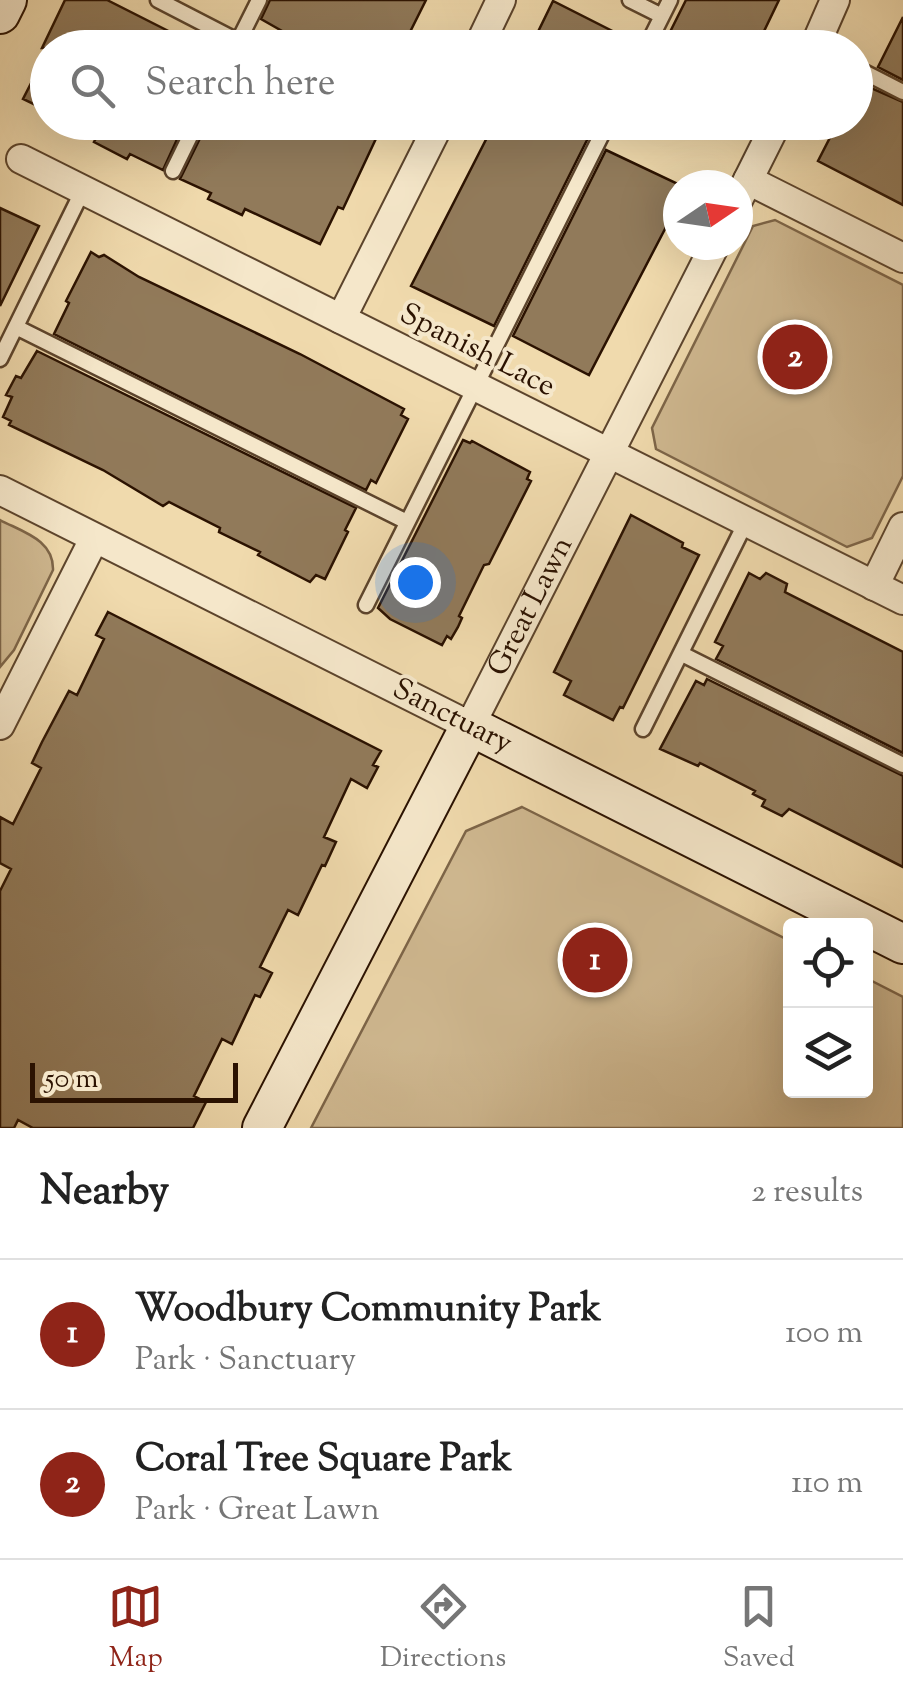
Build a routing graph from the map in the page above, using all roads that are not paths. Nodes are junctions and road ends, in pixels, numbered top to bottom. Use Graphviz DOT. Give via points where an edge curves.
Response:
graph roads {
  1 [pos="7,0"];
  2 [pos="158,0"];
  3 [pos="260,0"];
  4 [pos="502,0"];
  5 [pos="630,0"];
  6 [pos="670,0"];
  7 [pos="836,0"];
  8 [pos="0,14"];
  9 [pos="662,16"];
  10 [pos="214,30"];
  11 [pos="248,30"];
  12 [pos="487,30"];
  13 [pos="655,30"];
  14 [pos="823,30"];
  15 [pos="873,77"];
  16 [pos="903,92"];
  17 [pos="188,140"];
  18 [pos="431,140"];
  19 [pos="599,140"];
  20 [pos="768,140"];
  21 [pos="22,160"];
  22 [pos="753,170"];
  23 [pos="172,171"];
  24 [pos="83,190"];
  25 [pos="753,194"];
  26 [pos="903,258"];
  27 [pos="707,260"];
  28 [pos="341,319"];
  29 [pos="16,327"];
  30 [pos="0,359"];
  31 [pos="474,386"];
  32 [pos="608,453"];
  33 [pos="0,490"];
  34 [pos="406,522"];
  35 [pos="746,522"];
  36 [pos="903,527"];
  37 [pos="94,538"];
  38 [pos="874,586"];
  39 [pos="903,600"];
  40 [pos="366,605"];
  41 [pos="682,654"];
  42 [pos="0,725"];
  43 [pos="470,726"];
  44 [pos="644,729"];
  45 [pos="903,765"];
  46 [pos="903,944"];
  47 [pos="262,1128"];
  1 -- 8 [label="street"];
  2 -- 10 [label="lane"];
  3 -- 11 [label="lane"];
  4 -- 12 [label="street"];
  5 -- 9 [label="lane"];
  6 -- 9 [label="lane"];
  7 -- 14 [label="street"];
  9 -- 13 [label="lane"];
  15 -- 16 [label="lane"];
  17 -- 23 [label="lane"];
  18 -- 28 [label="street"];
  19 -- 31 [label="lane"];
  20 -- 22 [label="street"];
  21 -- 24 [label="street, Spanish Lace"];
  24 -- 28 [label="street, Spanish Lace"];
  24 -- 29 [label="lane"];
  25 -- 26 [label="street"];
  27 -- 32 [label="street, Great Lawn"];
  28 -- 31 [label="street, Spanish Lace"];
  29 -- 30 [label="lane"];
  29 -- 34 [label="lane"];
  31 -- 32 [label="street, Spanish Lace"];
  31 -- 34 [label="lane"];
  32 -- 35 [label="street, Spanish Lace"];
  32 -- 43 [label="street, Great Lawn"];
  33 -- 37 [label="street, Sanctuary"];
  34 -- 40 [label="lane"];
  35 -- 38 [label="street, Spanish Lace"];
  35 -- 41 [label="lane"];
  36 -- 38 [label="street"];
  37 -- 42 [label="street"];
  37 -- 43 [label="street, Sanctuary"];
  38 -- 39 [label="street, Spanish Lace"];
  41 -- 44 [label="lane"];
  41 -- 45 [label="lane"];
  43 -- 46 [label="street, Sanctuary"];
  43 -- 47 [label="street, Great Lawn"];
}
